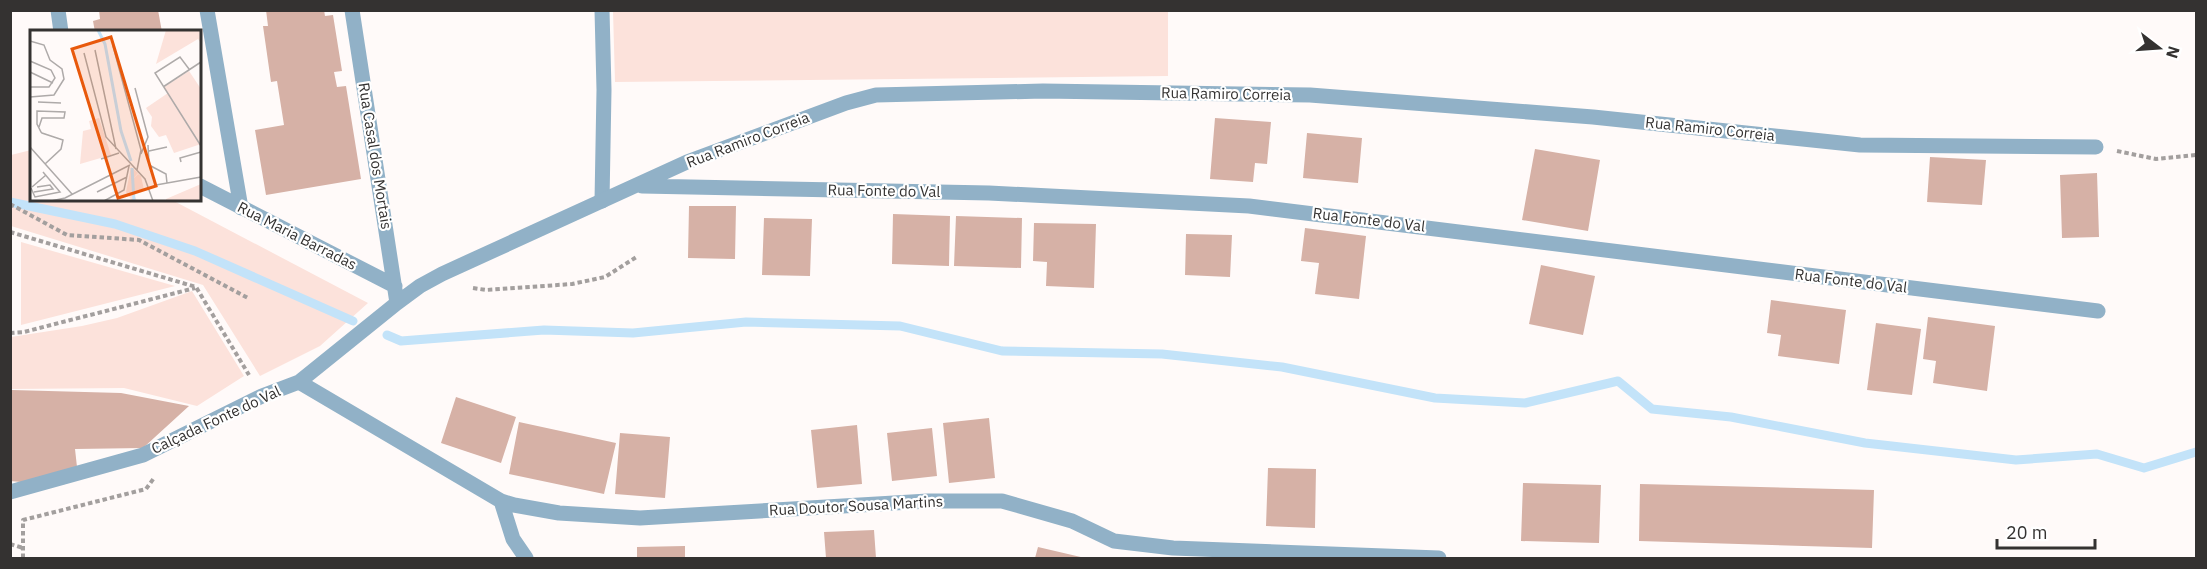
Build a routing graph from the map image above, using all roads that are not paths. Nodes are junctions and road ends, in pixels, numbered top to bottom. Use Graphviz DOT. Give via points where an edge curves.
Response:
graph roads {
  1 [pos="58,10"];
  2 [pos="207,10"];
  3 [pos="352,10"];
  4 [pos="602,10"];
  5 [pos="61,30"];
  6 [pos="2096,147"];
  7 [pos="636,186"];
  8 [pos="201,187"];
  9 [pos="602,201"];
  10 [pos="241,208"];
  11 [pos="395,286"];
  12 [pos="397,303"];
  13 [pos="2098,312"];
  14 [pos="299,382"];
  15 [pos="10,492"];
  16 [pos="501,501"];
  17 [pos="526,558"];
  18 [pos="1439,558"];
  1 -- 5 [label="street"];
  2 -- 10 [label="street"];
  3 -- 11 [label="street, Rua Casal dos Mortais"];
  4 -- 9 [label="street"];
  6 -- 7 [label="street, Rua Ramiro Correia" via="1860,145 1593,117 1310,95 919,93 876,95 846,103 687,162"];
  7 -- 9 [label="street, Rua Ramiro Correia"];
  7 -- 13 [label="street, Rua Fonte do Val" via="989,193 1249,206"];
  8 -- 10 [label="street, Rua Maria Barradas"];
  9 -- 12 [label="street, Rua Ramiro Correia" via="442,274"];
  10 -- 11 [label="street, Rua Maria Barradas"];
  11 -- 12 [label="street, Rua Casal dos Mortais"];
  12 -- 14 [label="street, Calçada Fonte do Val"];
  14 -- 15 [label="street, Calçada Fonte do Val" via="262,396 143,455"];
  14 -- 16 [label="street, Rua Doutor Sousa Martins"];
  16 -- 17 [label="street" via="513,539"];
  16 -- 18 [label="street, Rua Doutor Sousa Martins" via="559,513 640,518 928,501 1002,501 1072,521 1114,541 1196,549"];
}
